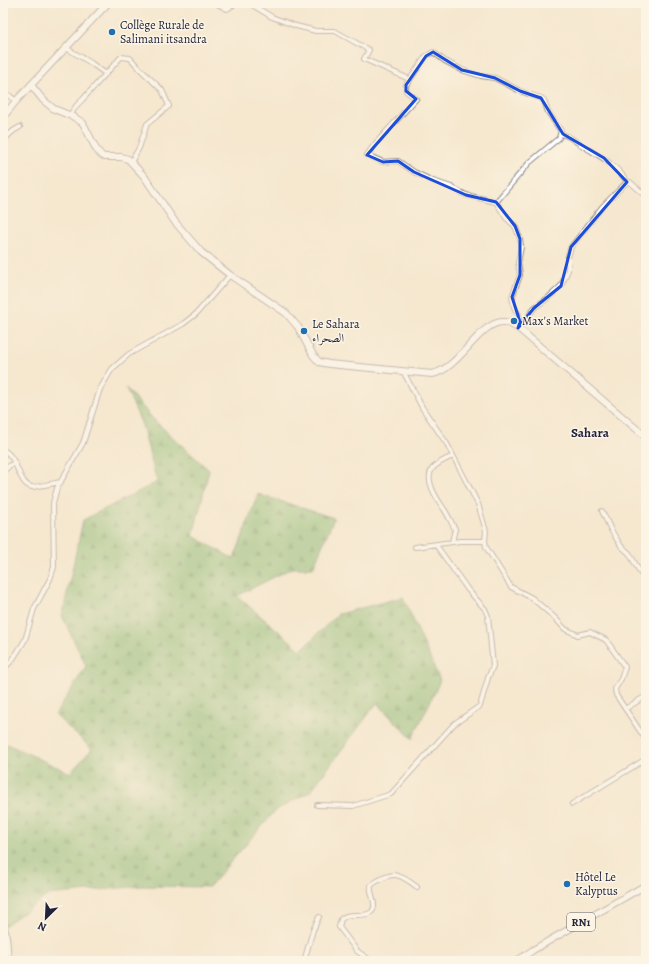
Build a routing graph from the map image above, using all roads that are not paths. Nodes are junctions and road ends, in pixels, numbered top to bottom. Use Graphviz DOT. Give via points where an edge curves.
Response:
graph roads {
  1 [pos="108,3"];
  2 [pos="216,3"];
  3 [pos="237,3"];
  4 [pos="249,3"];
  5 [pos="66,48"];
  6 [pos="106,74"];
  7 [pos="409,79"];
  8 [pos="32,85"];
  9 [pos="3,90"];
  10 [pos="16,101"];
  11 [pos="70,115"];
  12 [pos="3,117"];
  13 [pos="20,127"];
  14 [pos="560,134"];
  15 [pos="3,143"];
  16 [pos="131,162"];
  17 [pos="627,182"];
  18 [pos="646,196"];
  19 [pos="496,202"];
  20 [pos="230,275"];
  21 [pos="518,328"];
  22 [pos="403,371"];
  23 [pos="646,437"];
  24 [pos="3,450"];
  25 [pos="453,456"];
  26 [pos="15,463"];
  27 [pos="3,472"];
  28 [pos="61,482"];
  29 [pos="602,511"];
  30 [pos="484,541"];
  31 [pos="452,542"];
  32 [pos="436,545"];
  33 [pos="415,547"];
  34 [pos="644,579"];
  35 [pos="3,670"];
  36 [pos="646,696"];
  37 [pos="625,709"];
  38 [pos="646,740"];
  39 [pos="646,759"];
  40 [pos="572,804"];
  41 [pos="317,805"];
  42 [pos="646,885"];
  43 [pos="417,887"];
  44 [pos="320,917"];
  45 [pos="3,923"];
  46 [pos="10,961"];
  47 [pos="304,961"];
  48 [pos="371,961"];
  49 [pos="517,961"];
  1 -- 5 [label="main road"];
  2 -- 3 [label="street" via="227,9"];
  4 -- 7 [label="street" via="272,17 296,26 316,31 335,31 369,50 364,59"];
  5 -- 6 [label="street"];
  5 -- 8 [label="main road"];
  6 -- 11 [label="street"];
  6 -- 16 [label="street" via="121,57 130,58 162,90 169,106 147,124"];
  7 -- 14 [label="street" via="426,56 433,52 462,70 495,78 541,98 561,131"];
  7 -- 19 [label="street" via="406,90 416,99 367,155 384,162 398,161 414,172 466,195"];
  8 -- 10 [label="main road"];
  8 -- 11 [label="main road" via="42,100 54,109"];
  9 -- 10 [label="street"];
  10 -- 12 [label="main road"];
  11 -- 16 [label="main road" via="83,123 101,155 120,157"];
  13 -- 15 [label="street" via="7,135"];
  14 -- 17 [label="street" via="570,137 604,158 623,174"];
  14 -- 19 [label="street" via="556,141 529,163"];
  16 -- 20 [label="main road" via="144,176 187,237"];
  17 -- 18 [label="street"];
  17 -- 21 [label="street" via="602,207 571,247 568,270 562,286 534,308"];
  19 -- 21 [label="street" via="506,218 515,226 520,239 520,275 512,298 520,322"];
  20 -- 22 [label="main road" via="286,313 298,327 319,362"];
  20 -- 28 [label="street" via="196,314 183,324 128,354 112,369 100,390 83,443"];
  21 -- 22 [label="main road" via="504,322 490,325 440,372 432,374"];
  21 -- 23 [label="main road"];
  22 -- 25 [label="street" via="423,409"];
  24 -- 26 [label="street"];
  25 -- 30 [label="street" via="478,504 486,531"];
  25 -- 31 [label="street" via="433,468 430,478 434,494 455,529"];
  26 -- 27 [label="street"];
  26 -- 28 [label="street" via="23,481 32,487"];
  28 -- 35 [label="street" via="53,503 54,567 34,609 25,640"];
  29 -- 34 [label="street" via="611,530 629,553"];
  30 -- 31 [label="street"];
  30 -- 37 [label="street" via="494,562 511,587 532,598 572,633 578,635 590,632 606,640 625,667 615,692"];
  31 -- 32 [label="street"];
  32 -- 33 [label="street"];
  32 -- 41 [label="street" via="468,590 485,608 488,616 493,666 480,706 454,724 391,794 353,806"];
  36 -- 37 [label="street"];
  37 -- 38 [label="street"];
  39 -- 40 [label="street"];
  42 -- 49 [label="main road, RN1"];
  43 -- 48 [label="street" via="396,874 379,880 370,885 374,896 374,908 371,912 341,919 339,927 358,952"];
  44 -- 47 [label="street" via="313,930"];
  45 -- 46 [label="street"];
}
